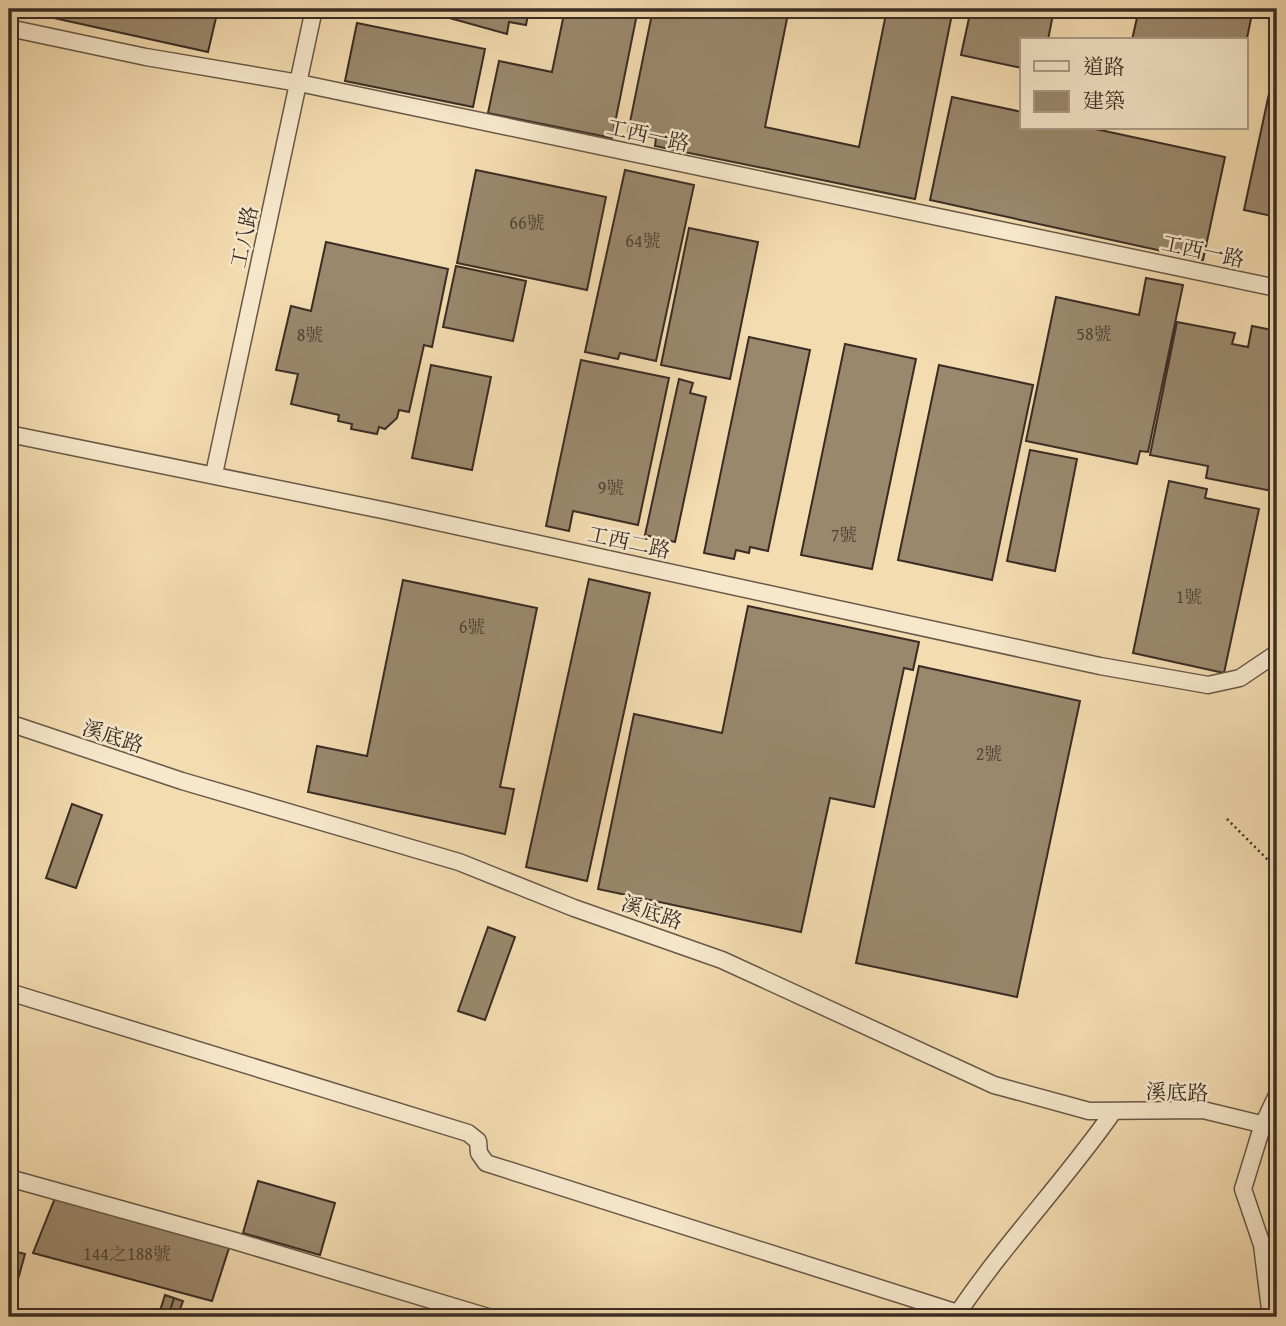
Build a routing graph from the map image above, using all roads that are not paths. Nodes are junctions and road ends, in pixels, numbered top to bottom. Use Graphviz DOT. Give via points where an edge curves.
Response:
graph roads {
  1 [pos="314,9"];
  2 [pos="9,28"];
  3 [pos="299,83"];
  4 [pos="1277,288"];
  5 [pos="9,434"];
  6 [pos="214,474"];
  7 [pos="1277,653"];
  8 [pos="9,723"];
  9 [pos="9,992"];
  10 [pos="1277,1095"];
  11 [pos="1113,1112"];
  12 [pos="1270,1128"];
  13 [pos="9,1178"];
  14 [pos="956,1315"];
  15 [pos="488,1317"];
  16 [pos="1271,1317"];
  1 -- 3 [label="street, 工八路"];
  2 -- 3 [label="street, 工西一路"];
  3 -- 4 [label="street, 工西一路"];
  3 -- 6 [label="street, 工八路"];
  5 -- 6 [label="street, 工西二路"];
  6 -- 7 [label="street, 工西二路" via="1100,666 1208,685 1240,678"];
  8 -- 11 [label="street, 溪底路" via="182,781 460,862 722,960 994,1085 1089,1111"];
  9 -- 14 [label="street" via="468,1133 478,1140 486,1163"];
  10 -- 12 [label="street"];
  11 -- 12 [label="street, 溪底路" via="1203,1110"];
  11 -- 14 [label="street"];
  12 -- 16 [label="street" via="1244,1189 1262,1245"];
  13 -- 15 [label="street"];
}
